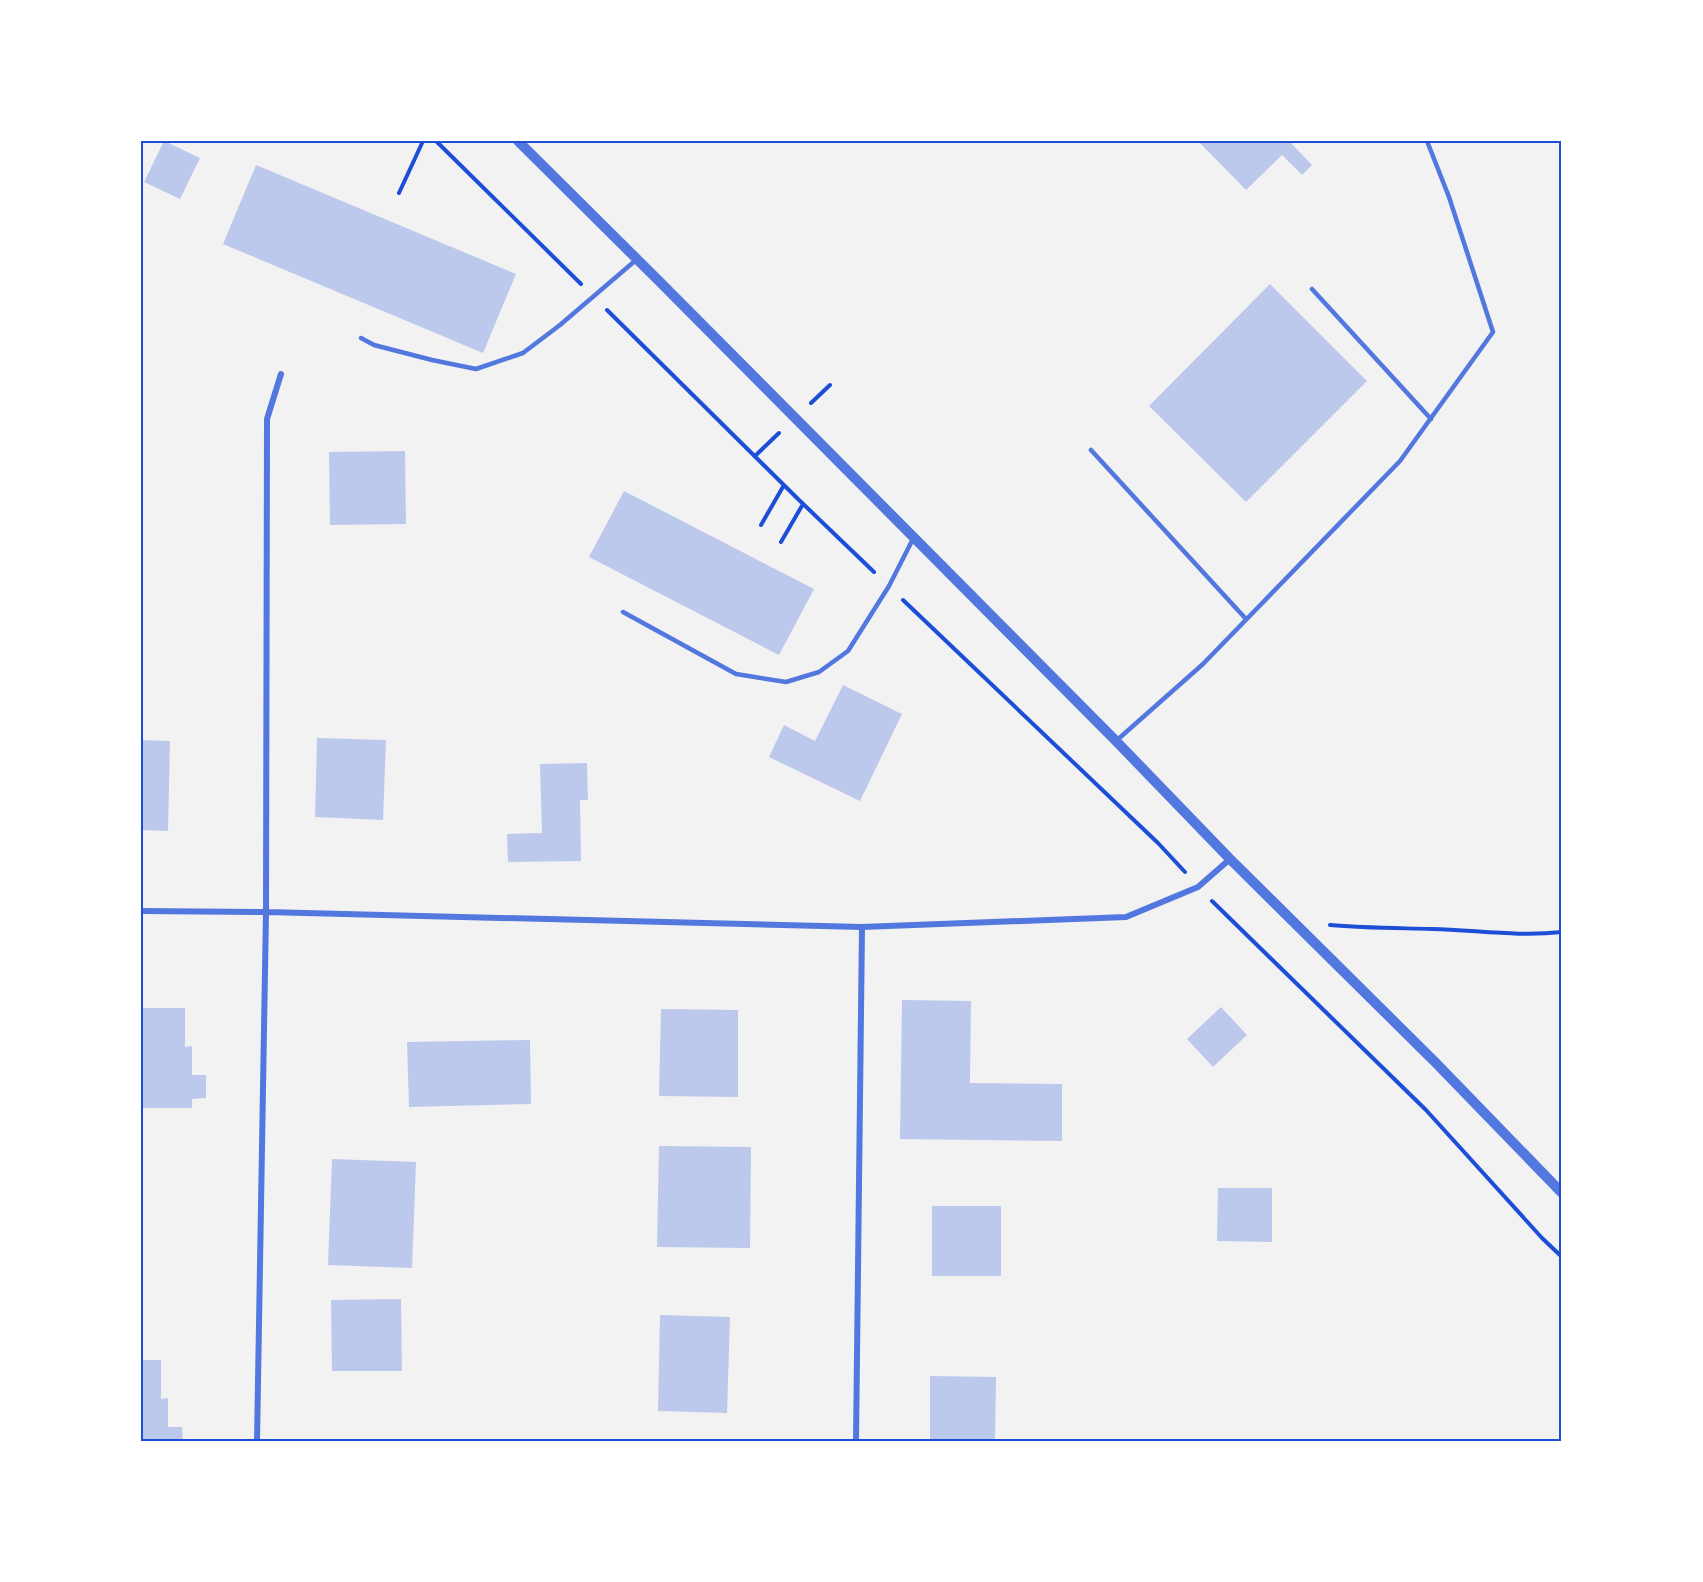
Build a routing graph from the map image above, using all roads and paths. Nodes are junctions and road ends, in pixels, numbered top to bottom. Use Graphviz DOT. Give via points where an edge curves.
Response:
graph roads {
  1 [pos="423,141"];
  2 [pos="436,141"];
  3 [pos="518,141"];
  4 [pos="1427,141"];
  5 [pos="399,193"];
  6 [pos="637,259"];
  7 [pos="1312,290"];
  8 [pos="593,296"];
  9 [pos="361,338"];
  10 [pos="281,374"];
  11 [pos="1431,418"];
  12 [pos="1091,450"];
  13 [pos="784,485"];
  14 [pos="803,504"];
  15 [pos="760,525"];
  16 [pos="914,537"];
  17 [pos="781,542"];
  18 [pos="889,586"];
  19 [pos="623,612"];
  20 [pos="1246,619"];
  21 [pos="1116,741"];
  22 [pos="1230,859"];
  23 [pos="1198,887"];
  24 [pos="141,911"];
  25 [pos="266,912"];
  26 [pos="1293,921"];
  27 [pos="862,927"];
  28 [pos="1562,932"];
  29 [pos="1562,1193"];
  30 [pos="1562,1257"];
  31 [pos="257,1441"];
  32 [pos="856,1441"];
  1 -- 5 [label="path"];
  2 -- 8 [label="path"];
  3 -- 6 [label="street"];
  4 -- 11 [label="lane" via="1493,332"];
  6 -- 8 [label="lane"];
  6 -- 16 [label="street"];
  7 -- 11 [label="lane"];
  8 -- 9 [label="lane" via="523,353 476,369 374,345"];
  8 -- 13 [label="path"];
  10 -- 25 [label="street" via="267,419"];
  11 -- 20 [label="lane" via="1400,461"];
  12 -- 20 [label="lane"];
  13 -- 14 [label="path"];
  13 -- 15 [label="path"];
  14 -- 17 [label="path"];
  14 -- 18 [label="path"];
  16 -- 18 [label="lane"];
  16 -- 21 [label="street"];
  18 -- 19 [label="lane" via="848,651 819,672 786,682 736,674"];
  18 -- 23 [label="path" via="1158,843"];
  20 -- 21 [label="lane" via="1203,664"];
  21 -- 22 [label="street"];
  22 -- 23 [label="street"];
  22 -- 26 [label="street"];
  23 -- 27 [label="street" via="1126,917"];
  23 -- 30 [label="path" via="1426,1110"];
  24 -- 25 [label="street"];
  25 -- 27 [label="street"];
  25 -- 31 [label="street"];
  26 -- 28 [label="path" via="1535,935"];
  26 -- 29 [label="street"];
  27 -- 32 [label="street"];
}
